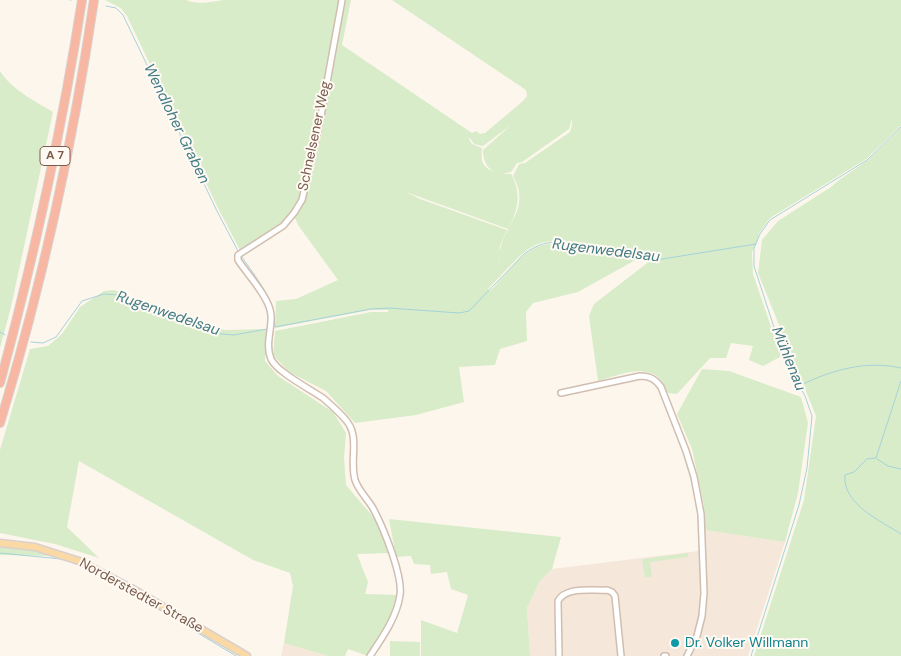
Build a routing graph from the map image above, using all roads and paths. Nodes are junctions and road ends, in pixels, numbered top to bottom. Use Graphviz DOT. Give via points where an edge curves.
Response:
graph roads {
  1 [pos="82,0"];
  2 [pos="94,0"];
  3 [pos="342,0"];
  4 [pos="0,383"];
  5 [pos="561,393"];
  6 [pos="0,423"];
  7 [pos="0,543"];
  8 [pos="247,656"];
  9 [pos="370,656"];
  10 [pos="559,656"];
  11 [pos="621,656"];
  12 [pos="687,656"];
  1 -- 4 [label="highway, A 7" via="46,200"];
  2 -- 6 [label="highway, A 7" via="57,202"];
  3 -- 9 [label="street, Schnelsener Weg" via="302,200 283,226 238,255 238,260 268,303 271,313 268,347 272,361 324,399 352,429 356,482 386,536 401,591 396,612"];
  5 -- 12 [label="street" via="640,376 649,376 661,387 686,451 701,514 702,616"];
  7 -- 8 [label="main road, Norderstedter Straße" via="35,547 79,561 139,592"];
  10 -- 11 [label="street" via="558,601 561,595 607,590 615,596"];
}
